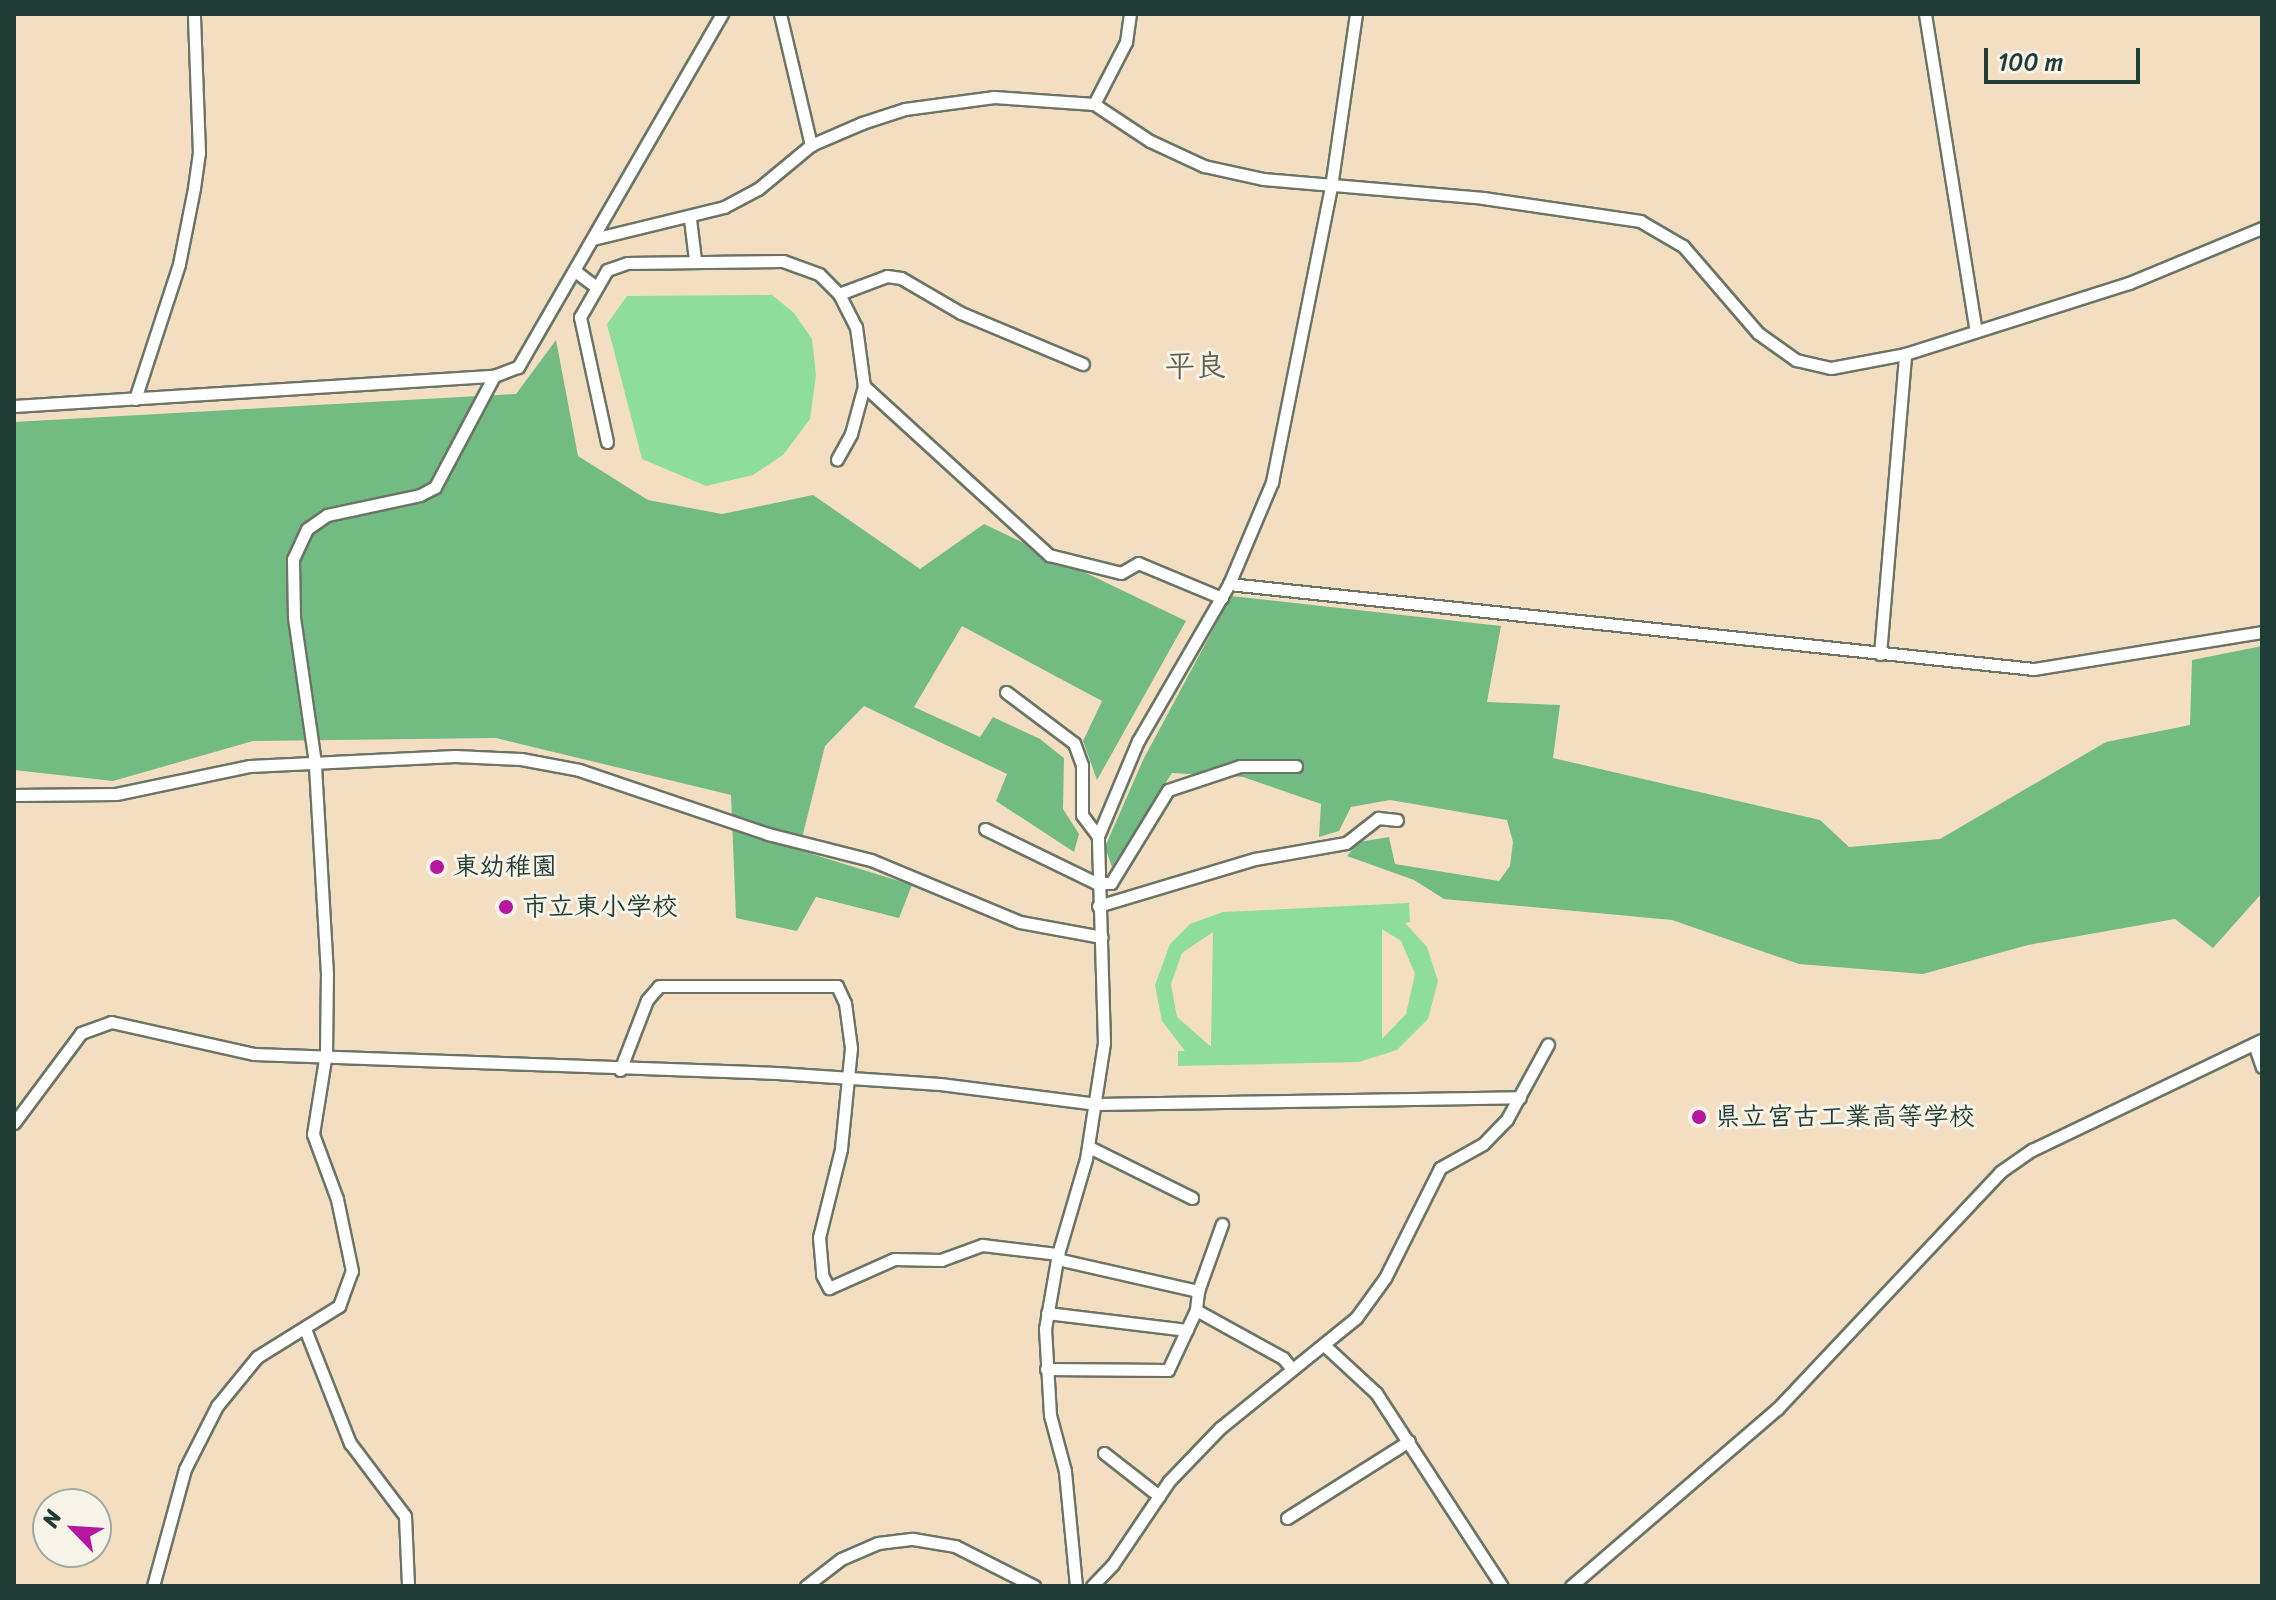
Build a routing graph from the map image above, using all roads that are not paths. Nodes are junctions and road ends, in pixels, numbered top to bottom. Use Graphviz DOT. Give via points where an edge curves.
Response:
graph roads {
  1 [pos="194,14"];
  2 [pos="722,14"];
  3 [pos="780,14"];
  4 [pos="1130,14"];
  5 [pos="1356,14"];
  6 [pos="1925,14"];
  7 [pos="1094,104"];
  8 [pos="811,145"];
  9 [pos="1331,187"];
  10 [pos="690,219"];
  11 [pos="2262,228"];
  12 [pos="593,239"];
  13 [pos="695,260"];
  14 [pos="575,271"];
  15 [pos="595,286"];
  16 [pos="839,294"];
  17 [pos="1976,331"];
  18 [pos="1905,354"];
  19 [pos="1083,364"];
  20 [pos="494,376"];
  21 [pos="864,386"];
  22 [pos="135,399"];
  23 [pos="14,406"];
  24 [pos="607,442"];
  25 [pos="837,459"];
  26 [pos="1229,584"];
  27 [pos="1222,598"];
  28 [pos="2262,632"];
  29 [pos="1880,654"];
  30 [pos="1006,692"];
  31 [pos="315,763"];
  32 [pos="1296,766"];
  33 [pos="14,795"];
  34 [pos="1397,820"];
  35 [pos="985,829"];
  36 [pos="1098,836"];
  37 [pos="1096,883"];
  38 [pos="1098,906"];
  39 [pos="1102,937"];
  40 [pos="2258,1042"];
  41 [pos="1548,1044"];
  42 [pos="326,1053"];
  43 [pos="2262,1067"];
  44 [pos="620,1070"];
  45 [pos="849,1080"];
  46 [pos="1520,1097"];
  47 [pos="1097,1104"];
  48 [pos="14,1123"];
  49 [pos="1089,1147"];
  50 [pos="1192,1198"];
  51 [pos="1222,1224"];
  52 [pos="1058,1257"];
  53 [pos="1198,1291"];
  54 [pos="1196,1310"];
  55 [pos="1047,1313"];
  56 [pos="305,1329"];
  57 [pos="1187,1330"];
  58 [pos="1324,1345"];
  59 [pos="1291,1368"];
  60 [pos="1046,1369"];
  61 [pos="1409,1441"];
  62 [pos="1104,1453"];
  63 [pos="1159,1496"];
  64 [pos="1287,1518"];
  65 [pos="153,1586"];
  66 [pos="408,1586"];
  67 [pos="806,1586"];
  68 [pos="1034,1586"];
  69 [pos="1076,1586"];
  70 [pos="1092,1586"];
  71 [pos="1502,1586"];
  72 [pos="1571,1586"];
  1 -- 22 [label="street" via="199,153 194,188 179,264"];
  2 -- 12 [label="street"];
  3 -- 8 [label="street"];
  4 -- 7 [label="street" via="1126,42"];
  5 -- 9 [label="street"];
  6 -- 17 [label="street"];
  7 -- 8 [label="street" via="994,97 954,101 905,109"];
  7 -- 9 [label="street" via="1150,141 1204,166"];
  8 -- 10 [label="street" via="758,189"];
  9 -- 18 [label="street" via="1483,198 1640,221 1683,246 1758,333 1796,360 1831,368"];
  9 -- 26 [label="street" via="1272,482"];
  10 -- 12 [label="street"];
  10 -- 13 [label="street"];
  11 -- 17 [label="street" via="2129,283"];
  12 -- 14 [label="street"];
  13 -- 15 [label="street" via="613,265"];
  13 -- 16 [label="street" via="795,264 819,274"];
  14 -- 15 [label="street"];
  14 -- 20 [label="street" via="518,367"];
  15 -- 24 [label="street" via="580,317"];
  16 -- 19 [label="street" via="887,276 901,278 961,313"];
  16 -- 21 [label="street" via="856,327"];
  17 -- 18 [label="street"];
  18 -- 29 [label="street"];
  20 -- 22 [label="street"];
  20 -- 31 [label="street" via="435,487 420,495 343,508 307,529 299,541 293,559 294,617"];
  21 -- 25 [label="street" via="851,434"];
  21 -- 27 [label="street" via="1049,555 1121,573 1138,563"];
  22 -- 23 [label="street"];
  26 -- 27 [label="street"];
  26 -- 29 [label="street" via="1739,634"];
  27 -- 36 [label="street" via="1138,741"];
  28 -- 29 [label="street" via="2051,669"];
  30 -- 36 [label="street" via="1074,743 1082,765 1082,815"];
  31 -- 33 [label="street" via="250,766 116,794"];
  31 -- 39 [label="street" via="455,756 550,763 768,834 871,860 1020,922"];
  31 -- 42 [label="street"];
  32 -- 37 [label="street" via="1240,766 1168,790 1120,876 1111,883"];
  34 -- 38 [label="street" via="1378,818 1332,847 1255,859"];
  35 -- 37 [label="street"];
  36 -- 37 [label="street"];
  37 -- 38 [label="street"];
  38 -- 39 [label="street"];
  39 -- 47 [label="street" via="1104,1043"];
  40 -- 43 [label="street"];
  40 -- 72 [label="street" via="2032,1150 2000,1172 1777,1409"];
  41 -- 46 [label="street"];
  42 -- 44 [label="street"];
  42 -- 48 [label="street" via="254,1054 111,1022 75,1039"];
  42 -- 56 [label="street" via="313,1134 337,1199 352,1271 339,1306"];
  44 -- 45 [label="street" via="710,1069"];
  44 -- 45 [label="street" via="647,1000 659,986 837,986 848,1025"];
  45 -- 47 [label="street" via="940,1084"];
  45 -- 52 [label="street" via="841,1149 819,1237 829,1288 894,1259 941,1260 982,1245"];
  46 -- 47 [label="street"];
  46 -- 58 [label="street" via="1483,1144 1440,1168 1385,1278 1356,1318"];
  47 -- 49 [label="street"];
  49 -- 50 [label="street"];
  49 -- 52 [label="street"];
  51 -- 53 [label="street"];
  52 -- 53 [label="street"];
  52 -- 55 [label="street"];
  53 -- 54 [label="street"];
  54 -- 57 [label="street"];
  54 -- 59 [label="street" via="1283,1358"];
  55 -- 57 [label="street"];
  55 -- 60 [label="street"];
  56 -- 65 [label="street" via="257,1357 217,1406 185,1469"];
  56 -- 66 [label="street" via="350,1443 405,1516"];
  57 -- 60 [label="street" via="1168,1370"];
  58 -- 59 [label="street"];
  58 -- 61 [label="street" via="1376,1393"];
  59 -- 63 [label="street" via="1220,1428"];
  60 -- 69 [label="street" via="1050,1415 1070,1500"];
  61 -- 64 [label="street"];
  61 -- 71 [label="street" via="1479,1558"];
  62 -- 63 [label="street"];
  63 -- 70 [label="street"];
  67 -- 68 [label="street" via="841,1559 878,1543 913,1539 955,1546"];
}
